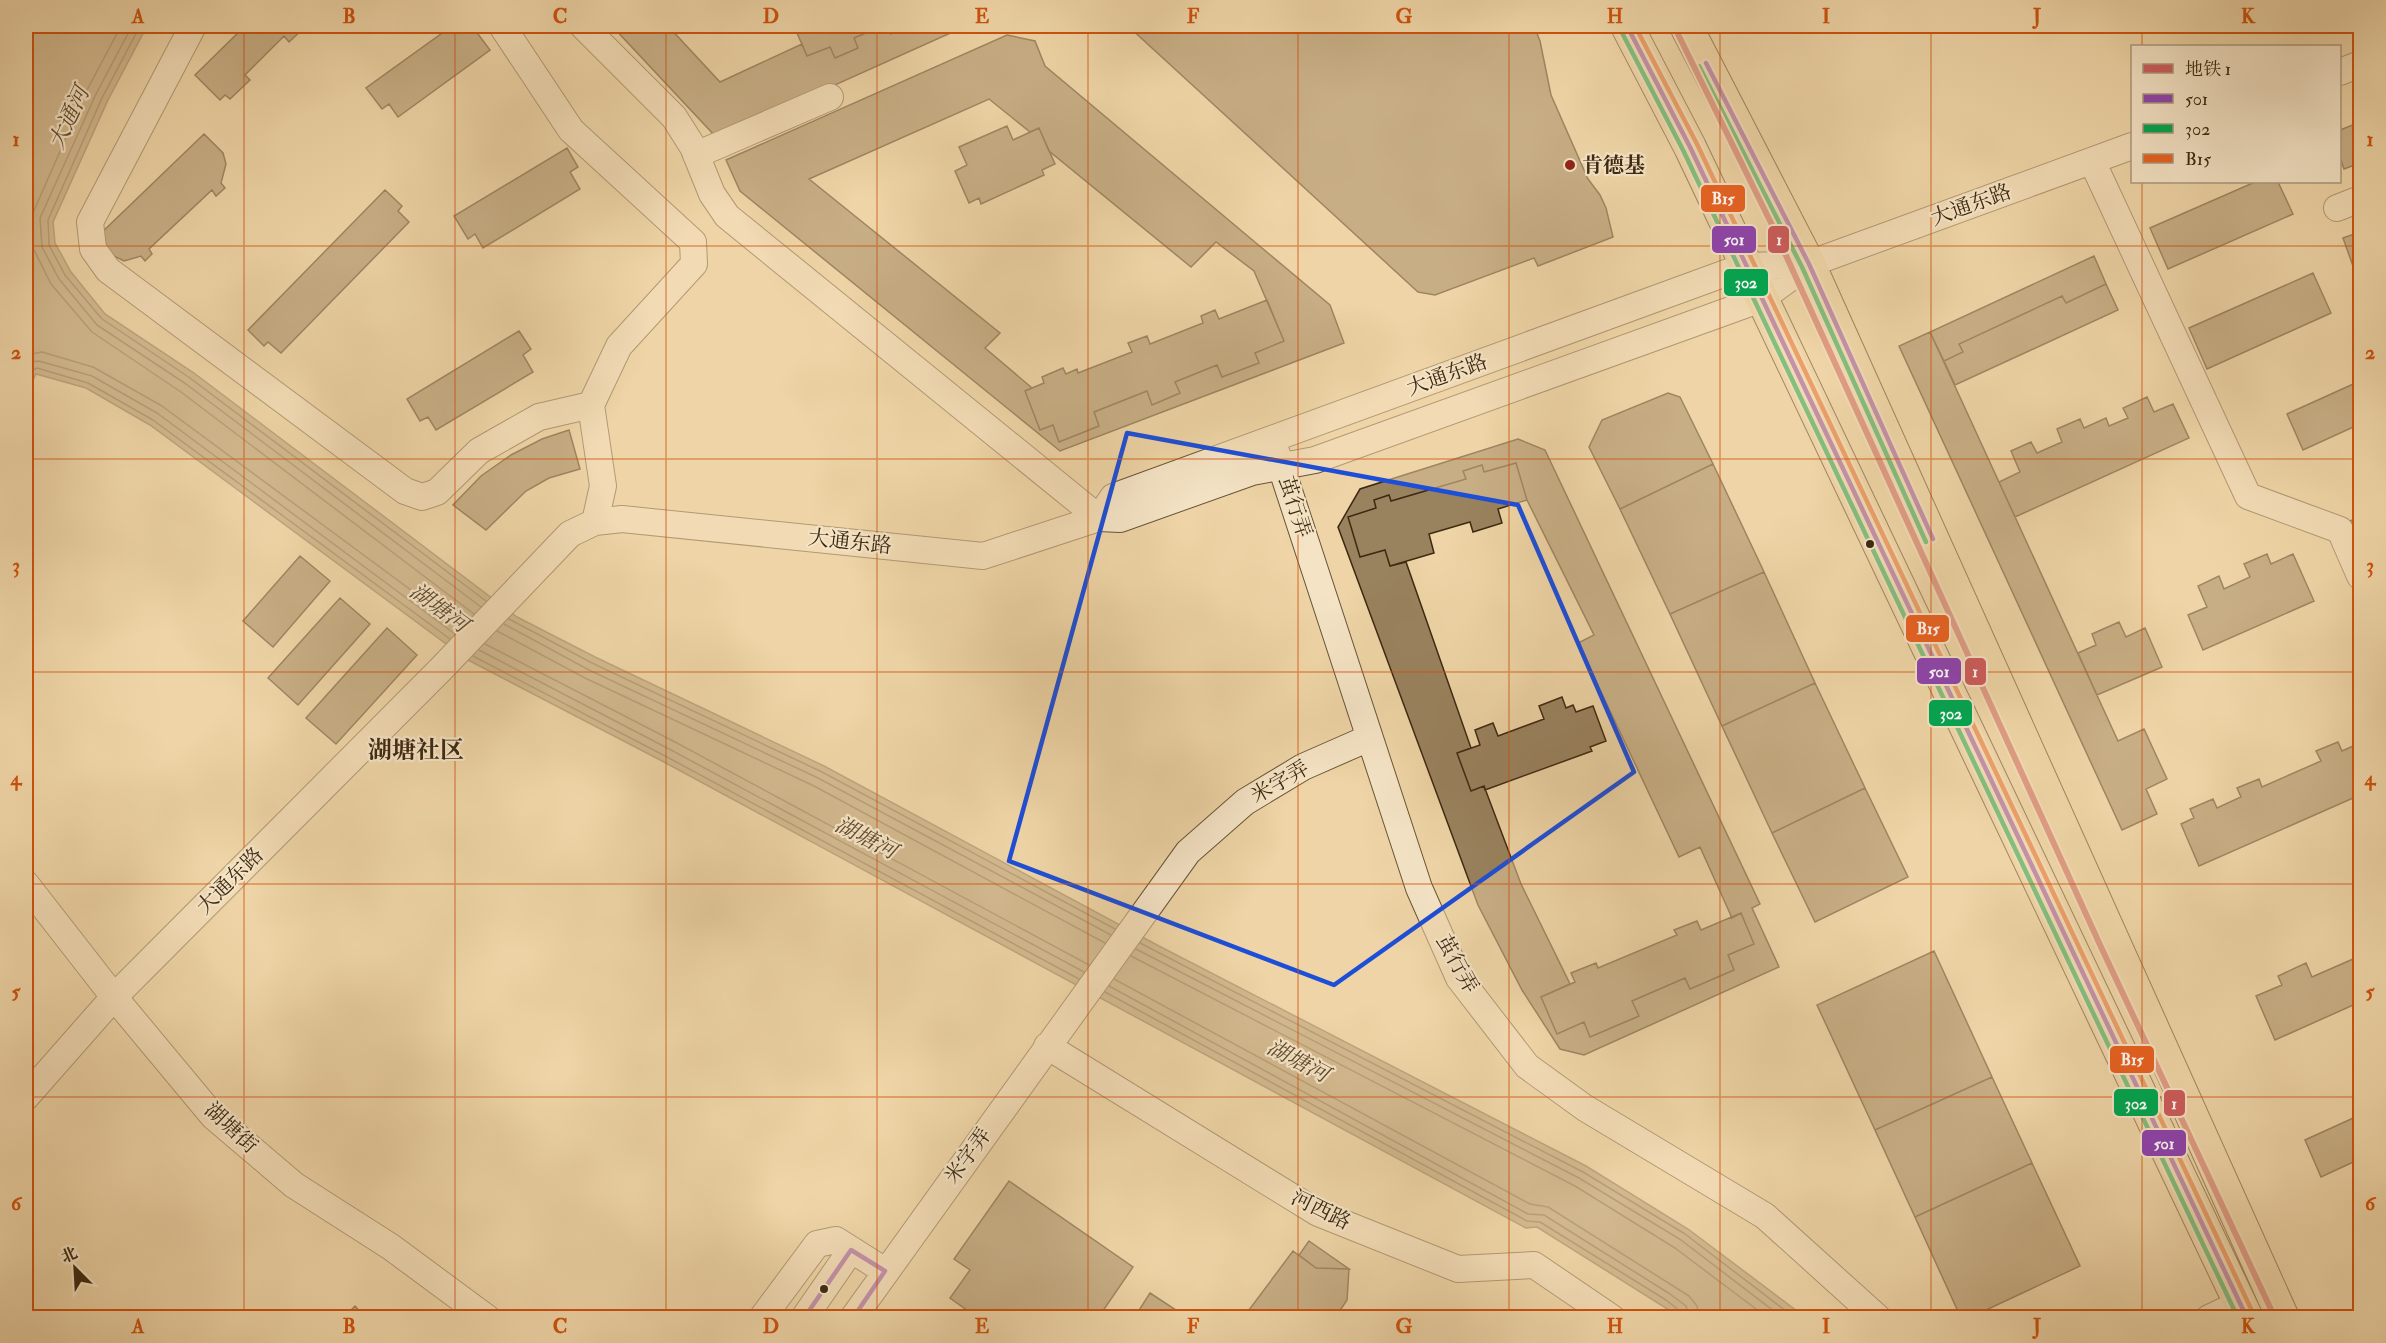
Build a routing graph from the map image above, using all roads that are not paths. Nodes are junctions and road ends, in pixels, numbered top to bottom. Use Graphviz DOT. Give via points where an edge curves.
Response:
graph roads {
  1 [pos="193,26"];
  2 [pos="502,26"];
  3 [pos="583,26"];
  4 [pos="1627,26"];
  5 [pos="1686,26"];
  6 [pos="2361,64"];
  7 [pos="2341,72"];
  8 [pos="830,97"];
  9 [pos="2131,147"];
  10 [pos="696,155"];
  11 [pos="2092,161"];
  12 [pos="2361,200"];
  13 [pos="2337,208"];
  14 [pos="1809,264"];
  15 [pos="1746,266"];
  16 [pos="1761,299"];
  17 [pos="591,405"];
  18 [pos="1272,439"];
  19 [pos="1282,466"];
  20 [pos="1099,518"];
  21 [pos="595,522"];
  22 [pos="2361,576"];
  23 [pos="1369,738"];
  24 [pos="26,884"];
  25 [pos="114,997"];
  26 [pos="1047,1046"];
  27 [pos="26,1097"];
  28 [pos="851,1250"];
  29 [pos="885,1271"];
  30 [pos="2244,1310"];
  31 [pos="487,1317"];
  32 [pos="762,1317"];
  33 [pos="804,1317"];
  34 [pos="853,1317"];
  35 [pos="1612,1317"];
  36 [pos="1878,1317"];
  37 [pos="2209,1317"];
  38 [pos="2283,1317"];
  1 -- 17 [label="street" via="90,222 93,249 108,270 405,491 422,497 437,492 479,451 539,417"];
  2 -- 17 [label="street" via="571,130 693,242 694,264 619,346"];
  3 -- 10 [label="street" via="674,117"];
  4 -- 15 [label="main road"];
  5 -- 14 [label="main road"];
  6 -- 7 [label="street"];
  8 -- 10 [label="street"];
  9 -- 11 [label="street, 大通东路"];
  10 -- 20 [label="street" via="712,194 727,216"];
  11 -- 14 [label="street, 大通东路"];
  11 -- 22 [label="street" via="2248,496 2340,530"];
  12 -- 13 [label="street"];
  14 -- 15 [label="street, 大通东路"];
  14 -- 16 [label="street, 大通东路"];
  14 -- 38 [label="main road"];
  15 -- 16 [label="main road"];
  15 -- 18 [label="street, 大通东路"];
  16 -- 19 [label="street, 大通东路" via="1315,460"];
  16 -- 30 [label="main road"];
  17 -- 21 [label="street" via="603,486"];
  18 -- 19 [label="street, 茧行弄"];
  18 -- 20 [label="street, 大通东路" via="1113,497"];
  19 -- 20 [label="street, 大通东路" via="1252,472 1120,519"];
  19 -- 23 [label="street, 茧行弄"];
  20 -- 21 [label="street, 大通东路" via="983,556 622,519"];
  21 -- 25 [label="street, 大通东路" via="570,534"];
  23 -- 26 [label="street, 米字弄" via="1303,767 1245,802 1188,852"];
  23 -- 36 [label="street, 茧行弄" via="1419,888 1459,978 1527,1066 1585,1108 1765,1216"];
  24 -- 25 [label="street, 湖塘街"];
  25 -- 27 [label="street, 大通东路"];
  25 -- 31 [label="street, 湖塘街" via="213,1116 294,1185 391,1247"];
  26 -- 29 [label="street, 米字弄"];
  26 -- 35 [label="street, 河西路" via="1318,1213 1458,1269 1534,1265"];
  28 -- 29 [label="street"];
  28 -- 32 [label="street" via="836,1240 817,1244"];
  28 -- 33 [label="street"];
  29 -- 34 [label="street, 米字弄"];
  30 -- 37 [label="street"];
}
